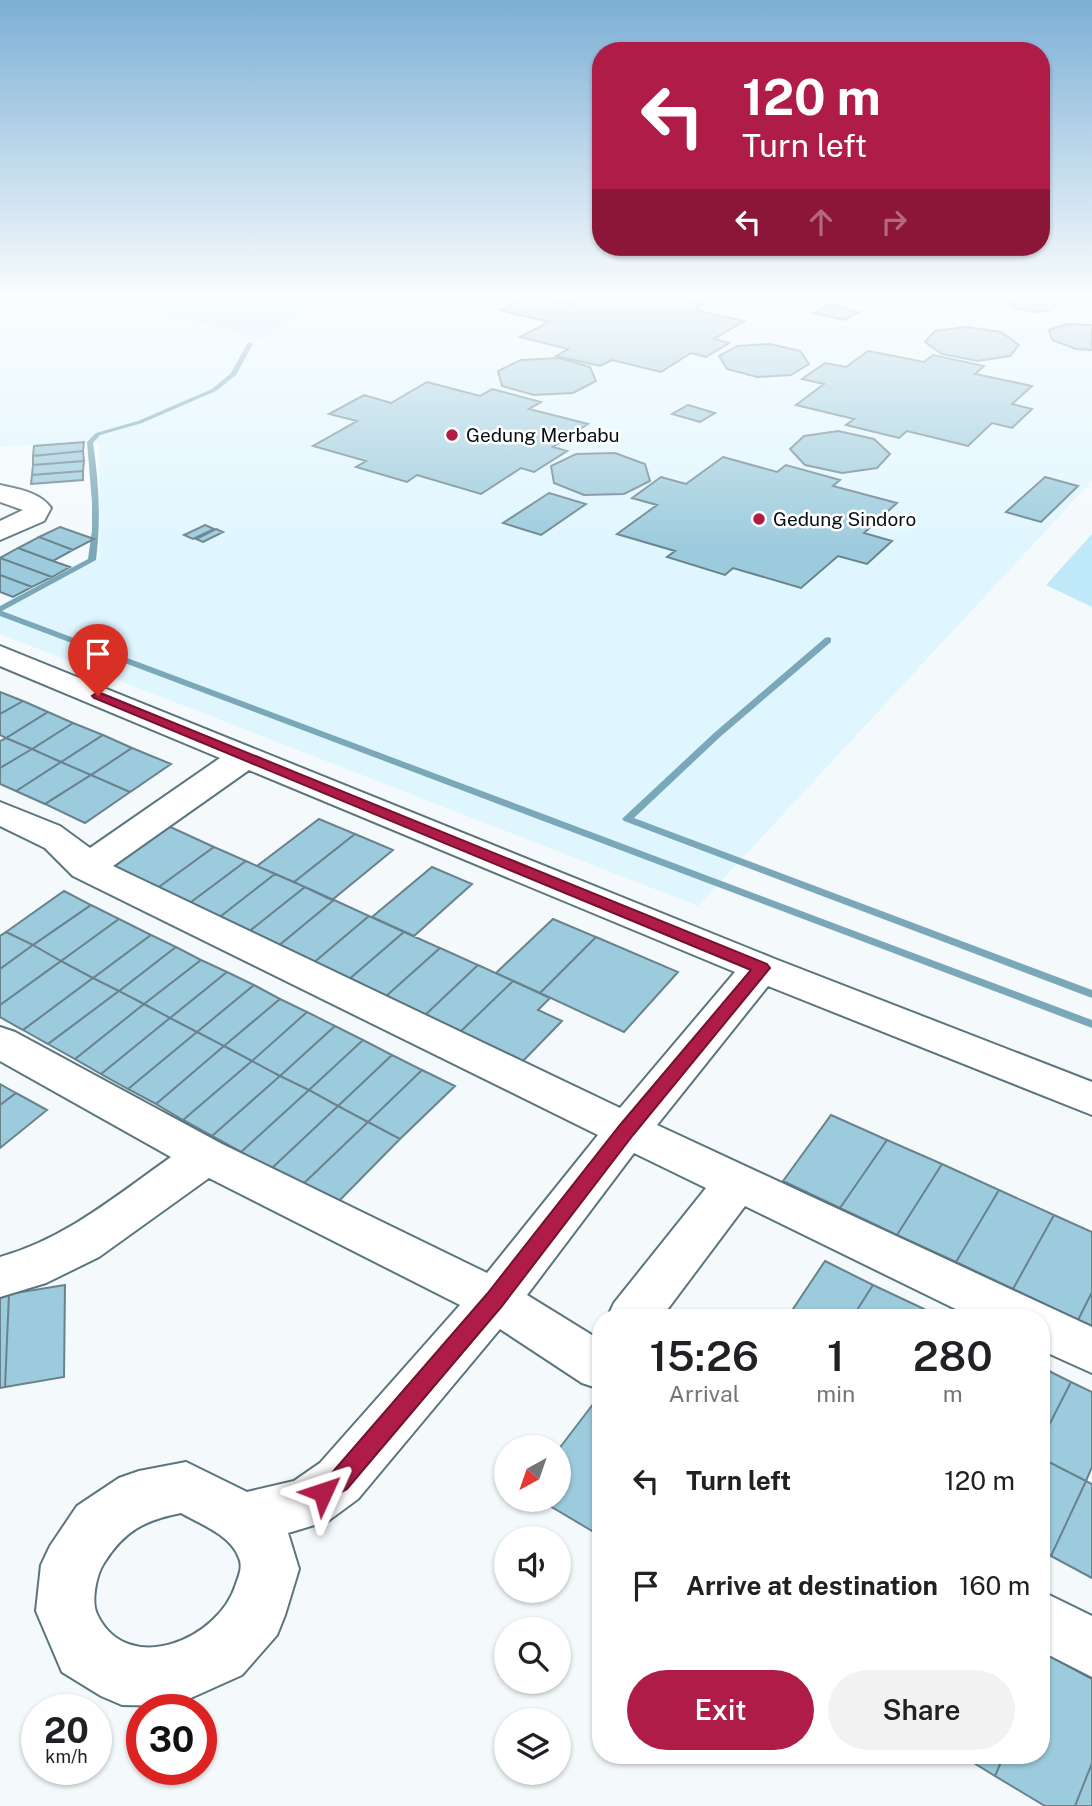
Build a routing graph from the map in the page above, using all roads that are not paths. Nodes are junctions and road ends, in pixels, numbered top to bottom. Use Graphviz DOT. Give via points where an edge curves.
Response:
graph roads {
  1 [pos="0,493"];
  2 [pos="0,532"];
  3 [pos="0,656"];
  4 [pos="246,756"];
  5 [pos="0,813"];
  6 [pos="86,868"];
  7 [pos="761,968"];
  8 [pos="0,1042"];
  9 [pos="1092,1099"];
  10 [pos="626,1130"];
  11 [pos="206,1156"];
  12 [pos="737,1182"];
  13 [pos="0,1277"];
  14 [pos="495,1300"];
  15 [pos="639,1309"];
  16 [pos="1004,1309"];
  17 [pos="1050,1330"];
  18 [pos="1092,1350"];
  19 [pos="592,1360"];
  20 [pos="243,1519"];
  21 [pos="1050,1624"];
  22 [pos="1092,1648"];
  1 -- 2 [label="street" via="37,510"];
  3 -- 4 [label="street"];
  4 -- 6 [label="street"];
  4 -- 7 [label="street"];
  5 -- 6 [label="street" via="54,836 75,851"];
  6 -- 10 [label="street"];
  7 -- 9 [label="street"];
  7 -- 10 [label="street"];
  8 -- 11 [label="street"];
  10 -- 12 [label="street"];
  10 -- 14 [label="street"];
  11 -- 13 [label="street" via="56,1258"];
  11 -- 14 [label="street"];
  12 -- 15 [label="street"];
  12 -- 16 [label="street"];
  14 -- 19 [label="street"];
  14 -- 20 [label="street" via="339,1481 308,1503"];
  17 -- 18 [label="street"];
  21 -- 22 [label="street"];
}
